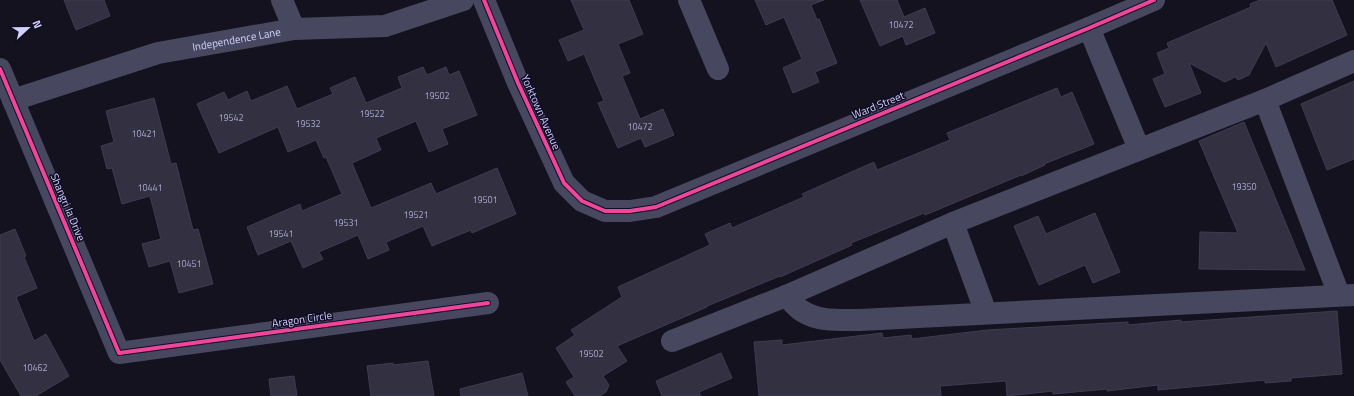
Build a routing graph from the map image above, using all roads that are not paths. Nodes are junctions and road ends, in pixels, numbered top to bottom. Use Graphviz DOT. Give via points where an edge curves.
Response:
graph roads {
  1 [pos="282,0"];
  2 [pos="463,0"];
  3 [pos="484,0"];
  4 [pos="689,0"];
  5 [pos="1154,0"];
  6 [pos="1089,28"];
  7 [pos="294,29"];
  8 [pos="1354,61"];
  9 [pos="0,69"];
  10 [pos="718,69"];
  11 [pos="13,100"];
  12 [pos="1265,100"];
  13 [pos="1139,149"];
  14 [pos="605,211"];
  15 [pos="953,223"];
  16 [pos="1346,295"];
  17 [pos="786,296"];
  18 [pos="488,303"];
  19 [pos="986,313"];
  20 [pos="672,341"];
  21 [pos="119,353"];
  1 -- 7 [label="street"];
  2 -- 7 [label="street, Independence Lane" via="385,26"];
  3 -- 14 [label="street, Yorktown Avenue" via="518,83 564,183 582,201"];
  4 -- 10 [label="street"];
  5 -- 6 [label="street, Ward Street"];
  6 -- 13 [label="street"];
  6 -- 14 [label="street, Ward Street" via="656,207"];
  7 -- 11 [label="street, Independence Lane" via="158,53"];
  8 -- 12 [label="street"];
  9 -- 11 [label="street, Shangri la Drive"];
  11 -- 21 [label="street, Shangri la Drive"];
  12 -- 13 [label="street"];
  12 -- 16 [label="street"];
  13 -- 15 [label="street"];
  15 -- 17 [label="street"];
  15 -- 19 [label="street"];
  16 -- 19 [label="street"];
  17 -- 19 [label="street" via="812,317 830,320"];
  17 -- 20 [label="street"];
  18 -- 21 [label="street, Aragon Circle"];
}
